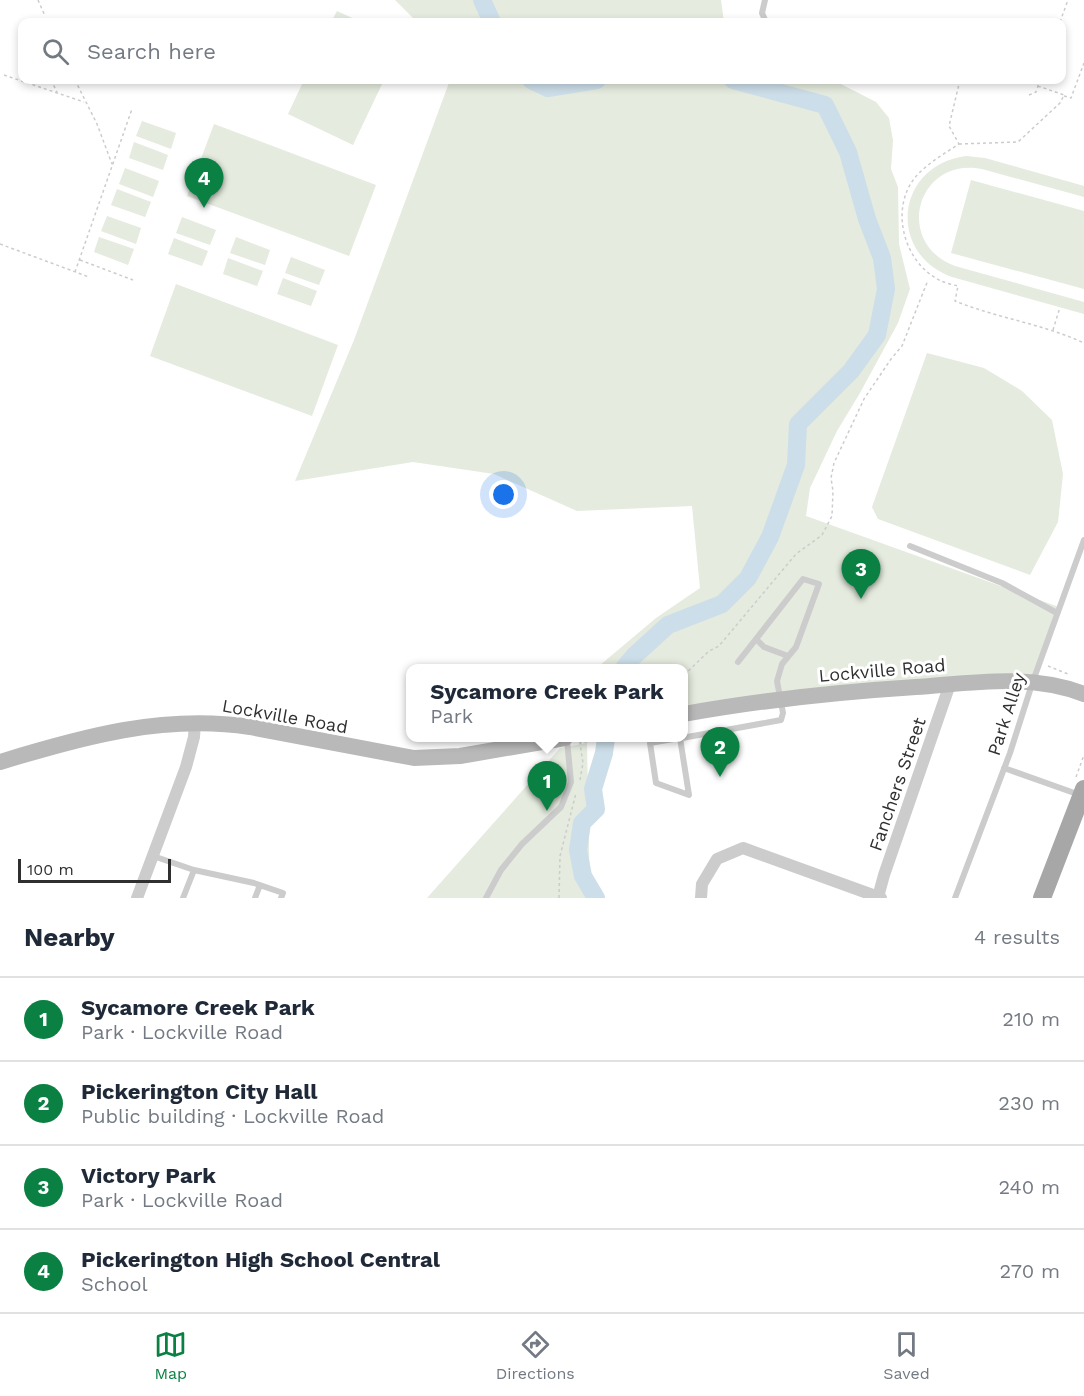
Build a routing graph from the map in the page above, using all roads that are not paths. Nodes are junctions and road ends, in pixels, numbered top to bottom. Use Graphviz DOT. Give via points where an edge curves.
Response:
graph roads {
  1 [pos="765,0"];
  2 [pos="764,18"];
  3 [pos="1084,540"];
  4 [pos="910,546"];
  5 [pos="1057,613"];
  6 [pos="756,639"];
  7 [pos="788,656"];
  8 [pos="738,662"];
  9 [pos="1036,674"];
  10 [pos="950,684"];
  11 [pos="1084,694"];
  12 [pos="782,699"];
  13 [pos="688,713"];
  14 [pos="195,722"];
  15 [pos="688,737"];
  16 [pos="551,742"];
  17 [pos="571,742"];
  18 [pos="656,742"];
  19 [pos="681,742"];
  20 [pos="0,762"];
  21 [pos="1004,768"];
  22 [pos="1081,792"];
  23 [pos="153,856"];
  24 [pos="194,870"];
  25 [pos="260,885"];
  26 [pos="137,898"];
  27 [pos="183,898"];
  28 [pos="255,898"];
  29 [pos="281,898"];
  30 [pos="486,898"];
  31 [pos="701,898"];
  32 [pos="879,898"];
  33 [pos="955,898"];
  34 [pos="1042,898"];
  1 -- 2 [label="lane"];
  3 -- 5 [label="lane, Park Alley"];
  4 -- 5 [label="lane" via="1002,583"];
  5 -- 9 [label="lane, Park Alley"];
  6 -- 7 [label="lane" via="764,647"];
  6 -- 7 [label="lane" via="803,579 819,584 796,647"];
  6 -- 8 [label="lane"];
  7 -- 12 [label="lane" via="777,681"];
  9 -- 10 [label="main road, Lockville Road"];
  9 -- 11 [label="main road, Lockville Road"];
  9 -- 21 [label="lane, Park Alley"];
  10 -- 12 [label="main road, Lockville Road"];
  10 -- 32 [label="street, Fanchers Street"];
  12 -- 13 [label="main road, Lockville Road"];
  12 -- 15 [label="lane" via="783,716 778,721"];
  14 -- 16 [label="main road, Lockville Road" via="250,727 414,758 460,756"];
  14 -- 20 [label="main road, Lockville Road" via="114,731"];
  14 -- 23 [label="street" via="188,759"];
  17 -- 30 [label="lane" via="571,782 561,807 522,844 501,870"];
  18 -- 19 [label="lane" via="650,743 656,783 689,795"];
  21 -- 22 [label="lane"];
  21 -- 33 [label="lane, Park Alley"];
  22 -- 34 [label="main road"];
  23 -- 24 [label="lane"];
  23 -- 26 [label="street"];
  24 -- 25 [label="lane"];
  24 -- 27 [label="lane"];
  25 -- 28 [label="lane"];
  25 -- 29 [label="lane" via="283,893"];
  31 -- 32 [label="street" via="702,884 717,859 743,848"];
}
